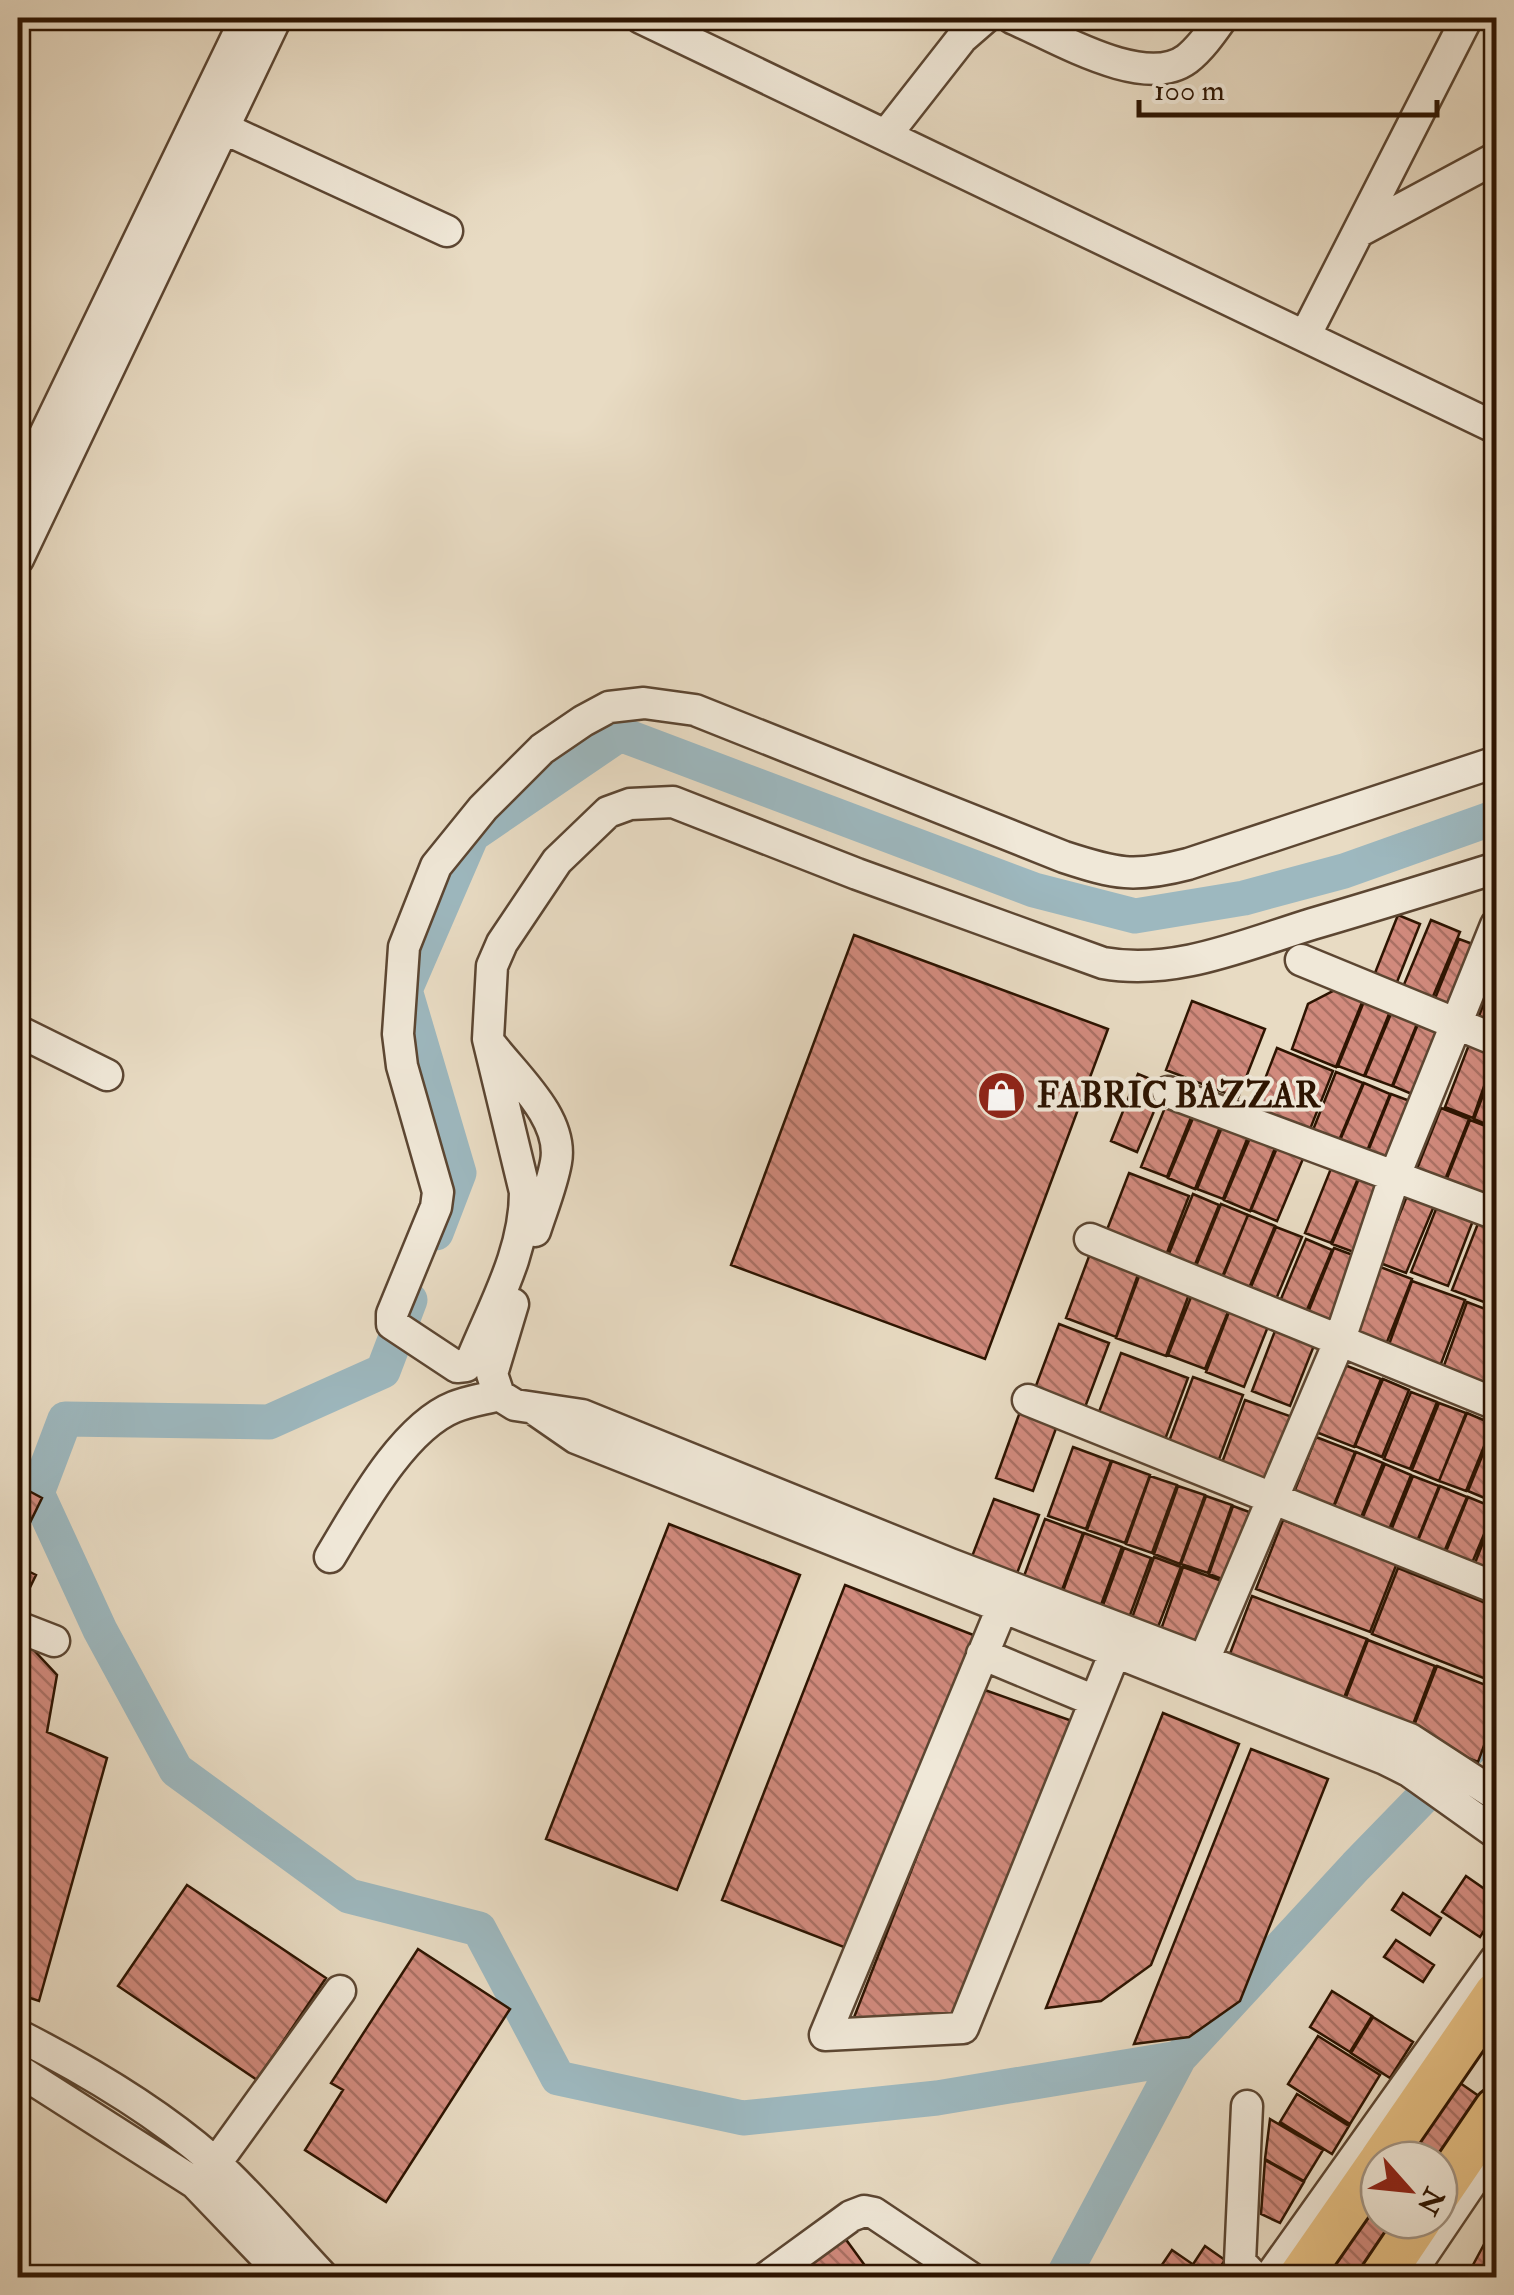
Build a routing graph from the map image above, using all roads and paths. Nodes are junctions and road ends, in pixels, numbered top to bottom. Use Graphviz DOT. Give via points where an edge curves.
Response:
graph roads {
  1 [pos="246,18"];
  2 [pos="276,18"];
  3 [pos="641,18"];
  4 [pos="984,18"];
  5 [pos="1012,18"];
  6 [pos="1222,18"];
  7 [pos="1467,18"];
  8 [pos="223,128"];
  9 [pos="886,135"];
  10 [pos="1496,158"];
  11 [pos="447,231"];
  12 [pos="1358,232"];
  13 [pos="1305,336"];
  14 [pos="1496,428"];
  15 [pos="18,490"];
  16 [pos="18,559"];
  17 [pos="1496,762"];
  18 [pos="1496,868"];
  19 [pos="1496,925"];
  20 [pos="1301,960"];
  21 [pos="1456,1024"];
  22 [pos="18,1031"];
  23 [pos="488,1040"];
  24 [pos="1496,1040"];
  25 [pos="107,1075"];
  26 [pos="1168,1092"];
  27 [pos="1394,1178"];
  28 [pos="1496,1214"];
  29 [pos="1090,1239"];
  30 [pos="1338,1342"];
  31 [pos="499,1395"];
  32 [pos="1028,1400"];
  33 [pos="1496,1404"];
  34 [pos="535,1409"];
  35 [pos="1271,1498"];
  36 [pos="330,1557"];
  37 [pos="1496,1588"];
  38 [pos="1002,1608"];
  39 [pos="18,1627"];
  40 [pos="54,1640"];
  41 [pos="1115,1652"];
  42 [pos="982,1654"];
  43 [pos="1199,1672"];
  44 [pos="1095,1700"];
  45 [pos="1496,1795"];
  46 [pos="1496,1832"];
  47 [pos="1496,1959"];
  48 [pos="340,1991"];
  49 [pos="1496,1993"];
  50 [pos="25,2056"];
  51 [pos="1248,2106"];
  52 [pos="1496,2109"];
  53 [pos="1394,2140"];
  54 [pos="1496,2146"];
  55 [pos="1459,2164"];
  56 [pos="205,2173"];
  57 [pos="1359,2191"];
  58 [pos="1410,2240"];
  59 [pos="1392,2276"];
  60 [pos="286,2278"];
  61 [pos="324,2278"];
  62 [pos="766,2278"];
  63 [pos="971,2278"];
  64 [pos="1255,2278"];
  65 [pos="1269,2278"];
  66 [pos="1299,2278"];
  1 -- 15 [label="street"];
  2 -- 8 [label="street"];
  3 -- 9 [label="street"];
  4 -- 9 [label="street"];
  5 -- 6 [label="street" via="1135,69 1162,69 1185,61"];
  7 -- 12 [label="street"];
  8 -- 11 [label="street"];
  8 -- 16 [label="street"];
  9 -- 13 [label="street"];
  10 -- 12 [label="street"];
  12 -- 13 [label="street"];
  13 -- 14 [label="street"];
  17 -- 23 [label="street" via="1145,875 1108,872 1064,857 695,710 644,703 610,707 542,750 483,808 436,866 404,947 402,1066 438,1192 392,1324 457,1368 472,1359 525,1218 525,1192"];
  18 -- 23 [label="street" via="1214,954 1131,968 673,802 630,804 608,812 557,861 502,943 492,966"];
  19 -- 21 [label="street"];
  20 -- 21 [label="street"];
  21 -- 24 [label="street"];
  21 -- 27 [label="street"];
  22 -- 25 [label="street"];
  23 -- 31 [label="street" via="545,1114 557,1158 492,1374"];
  26 -- 27 [label="street"];
  27 -- 28 [label="street"];
  27 -- 30 [label="street"];
  29 -- 30 [label="street"];
  30 -- 33 [label="street"];
  30 -- 35 [label="street"];
  31 -- 34 [label="street"];
  31 -- 36 [label="street" via="441,1413 406,1445"];
  32 -- 35 [label="street"];
  34 -- 38 [label="street" via="576,1438"];
  34 -- 43 [label="street" via="582,1414"];
  35 -- 37 [label="street"];
  35 -- 43 [label="street"];
  38 -- 41 [label="street"];
  38 -- 42 [label="street"];
  39 -- 40 [label="street"];
  41 -- 43 [label="street"];
  41 -- 44 [label="street"];
  42 -- 44 [label="street"];
  42 -- 44 [label="street" via="825,2035 963,2028"];
  43 -- 45 [label="street" via="1410,1739"];
  43 -- 46 [label="street" via="1408,1771"];
  47 -- 65 [label="street"];
  48 -- 56 [label="street"];
  49 -- 53 [label="highway"];
  50 -- 56 [label="street"];
  51 -- 64 [label="street" via="1240,2262"];
  52 -- 55 [label="highway"];
  54 -- 59 [label="street"];
  56 -- 60 [label="street"];
  56 -- 61 [label="street"];
  57 -- 66 [label="highway"];
  58 -- 59 [label="highway"];
  62 -- 63 [label="street" via="864,2211"];
}
